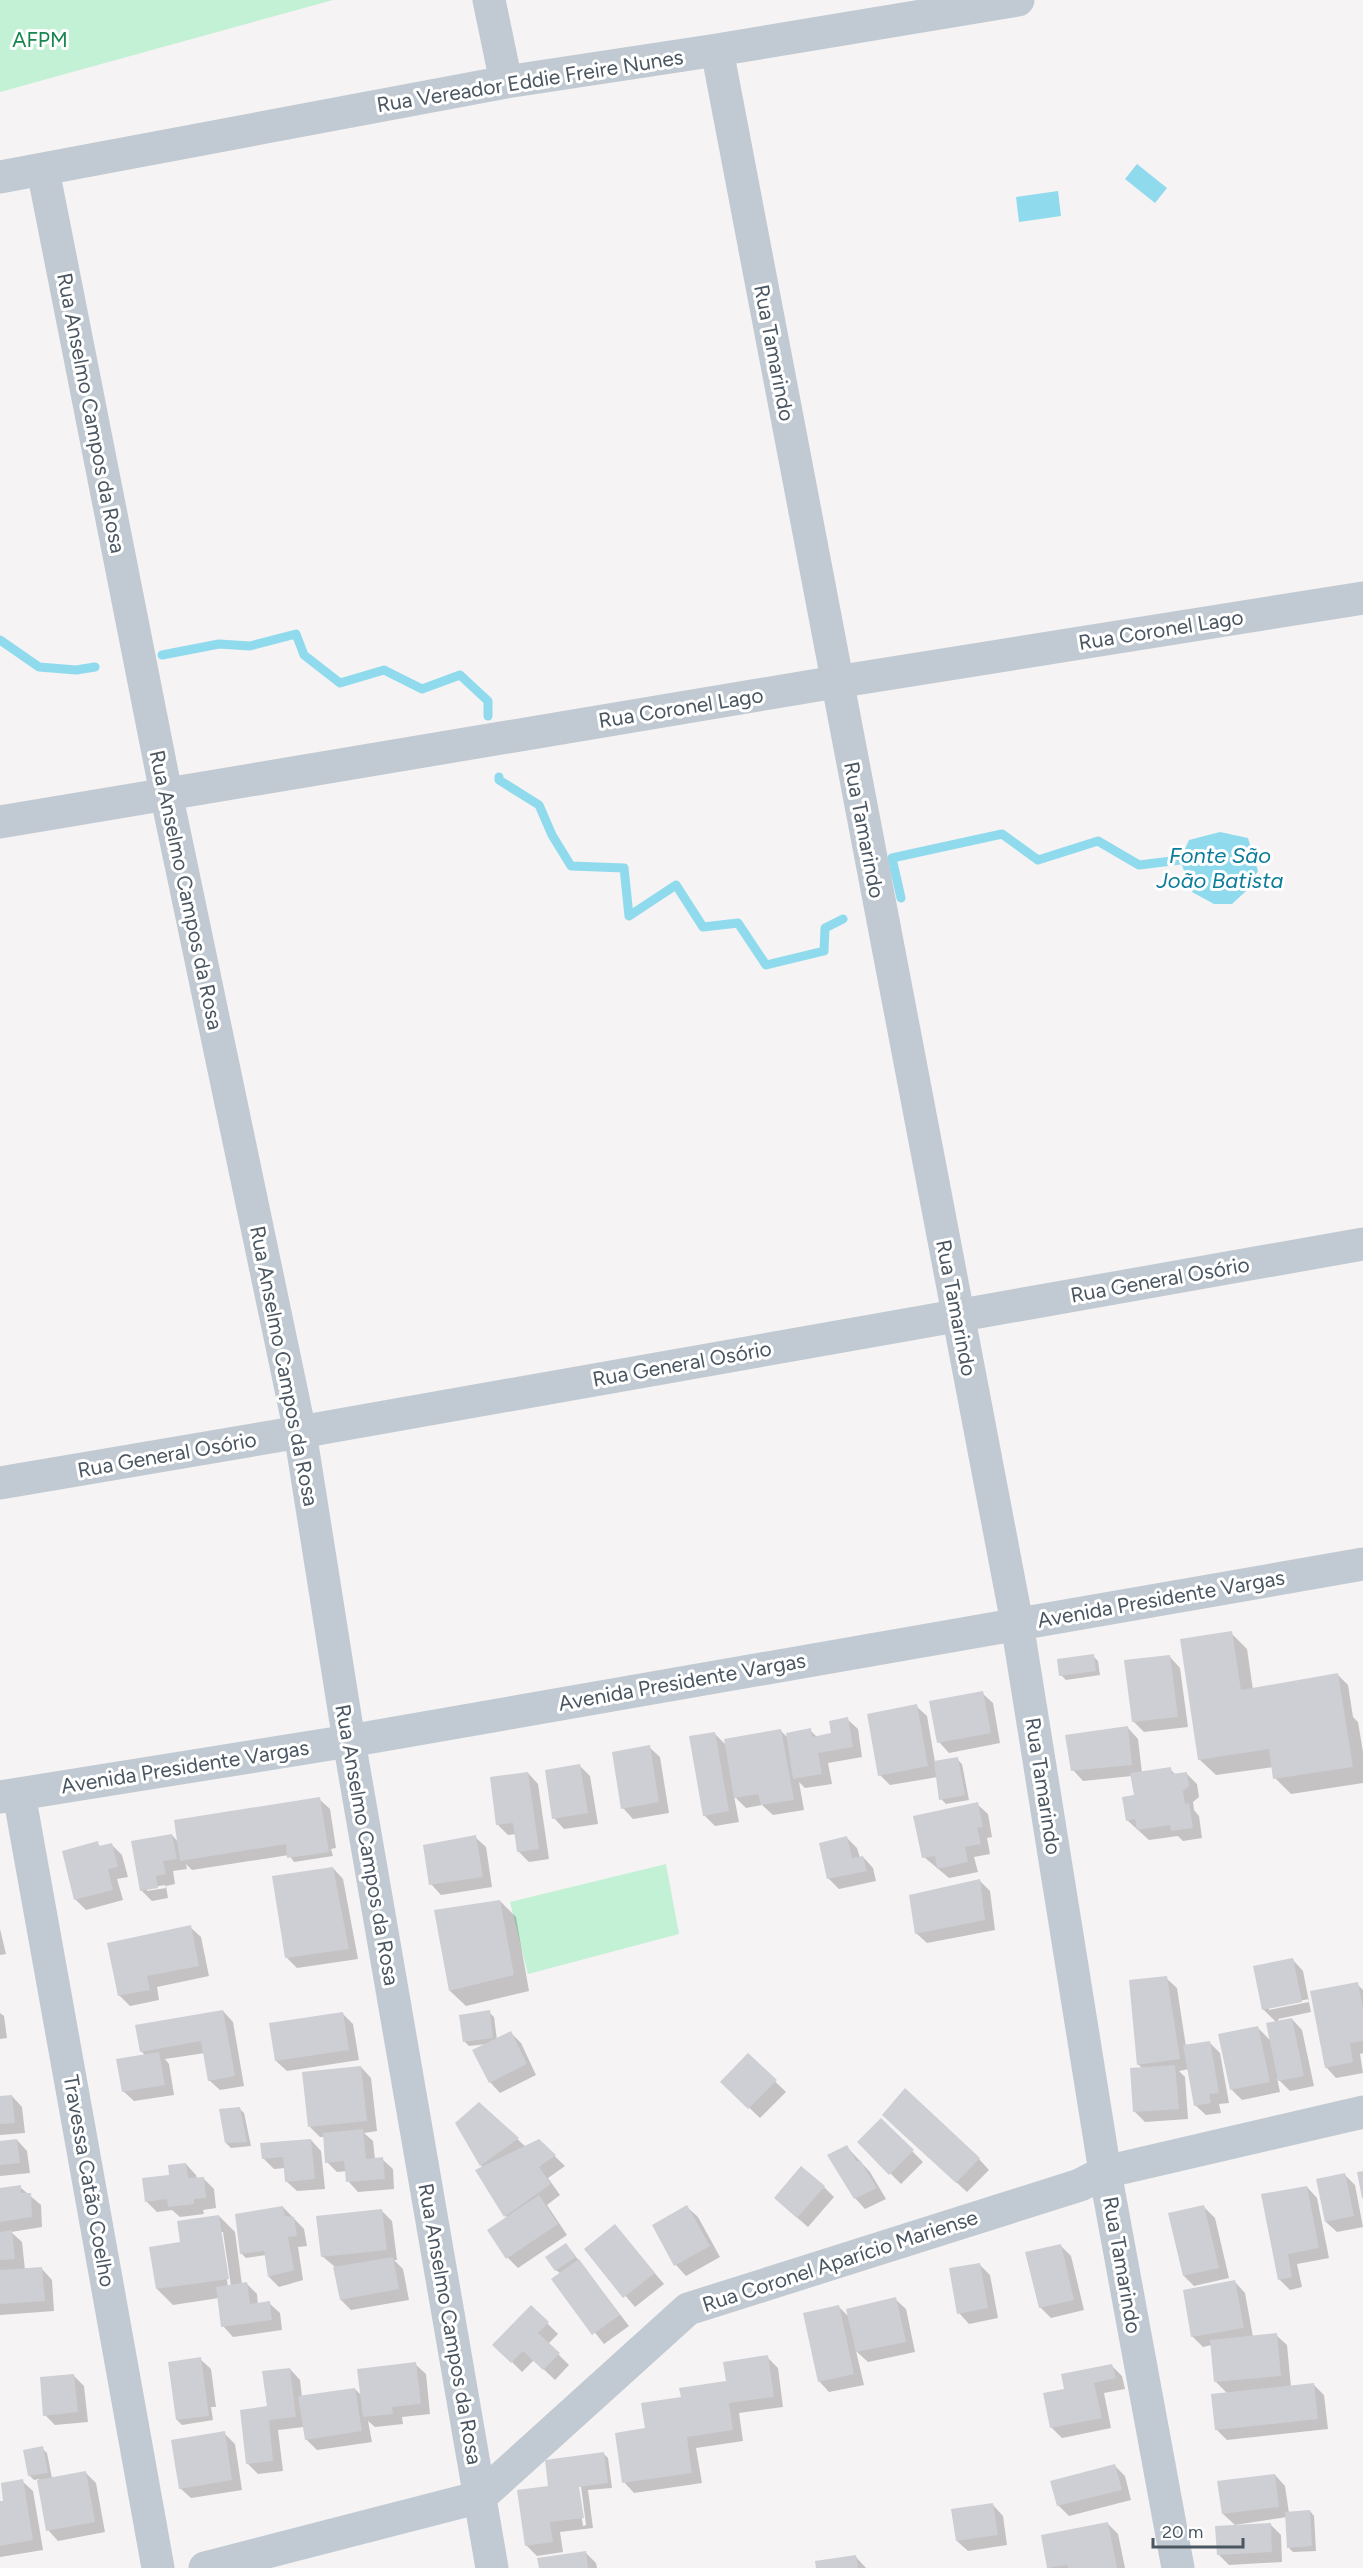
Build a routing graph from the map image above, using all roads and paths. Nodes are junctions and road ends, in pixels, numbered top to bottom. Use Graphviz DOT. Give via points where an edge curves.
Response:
graph roads {
  1 [pos="489,0"];
  2 [pos="1018,0"];
  3 [pos="717,50"];
  4 [pos="506,82"];
  5 [pos="43,170"];
  6 [pos="0,177"];
  7 [pos="1363,598"];
  8 [pos="836,682"];
  9 [pos="166,792"];
  10 [pos="0,822"];
  11 [pos="1363,1245"];
  12 [pos="957,1315"];
  13 [pos="300,1432"];
  14 [pos="0,1483"];
  15 [pos="1363,1564"];
  16 [pos="1017,1623"];
  17 [pos="349,1741"];
  18 [pos="10,1796"];
  19 [pos="1363,2112"];
  20 [pos="1106,2172"];
  21 [pos="480,2496"];
  22 [pos="158,2568"];
  23 [pos="204,2568"];
  24 [pos="492,2568"];
  25 [pos="1178,2568"];
  1 -- 4 [label="street"];
  2 -- 3 [label="street, Rua Vereador Eddie Freire Nunes"];
  3 -- 4 [label="street, Rua Vereador Eddie Freire Nunes"];
  3 -- 8 [label="street, Rua Tamarindo"];
  4 -- 5 [label="street, Rua Vereador Eddie Freire Nunes"];
  5 -- 6 [label="street, Rua Vereador Eddie Freire Nunes"];
  5 -- 9 [label="street, Rua Anselmo Campos da Rosa"];
  7 -- 8 [label="street, Rua Coronel Lago"];
  8 -- 9 [label="street, Rua Coronel Lago"];
  8 -- 12 [label="street, Rua Tamarindo"];
  9 -- 10 [label="street, Rua Coronel Lago"];
  9 -- 13 [label="street, Rua Anselmo Campos da Rosa"];
  11 -- 12 [label="street, Rua General Osório"];
  12 -- 13 [label="street, Rua General Osório"];
  12 -- 16 [label="street, Rua Tamarindo"];
  13 -- 14 [label="street, Rua General Osório"];
  13 -- 17 [label="street, Rua Anselmo Campos da Rosa"];
  15 -- 16 [label="street, Avenida Presidente Vargas"];
  16 -- 17 [label="street, Avenida Presidente Vargas"];
  16 -- 20 [label="street, Rua Tamarindo"];
  17 -- 18 [label="street, Avenida Presidente Vargas"];
  17 -- 21 [label="street, Rua Anselmo Campos da Rosa"];
  18 -- 22 [label="street, Travessa Catão Coelho"];
  19 -- 20 [label="street, Rua Coronel Aparício Mariense"];
  20 -- 21 [label="street, Rua Coronel Aparício Mariense" via="1080,2185 688,2309"];
  20 -- 25 [label="street, Rua Tamarindo"];
  21 -- 23 [label="street, Rua Coronel Aparício Mariense"];
  21 -- 24 [label="street, Rua Anselmo Campos da Rosa"];
}
